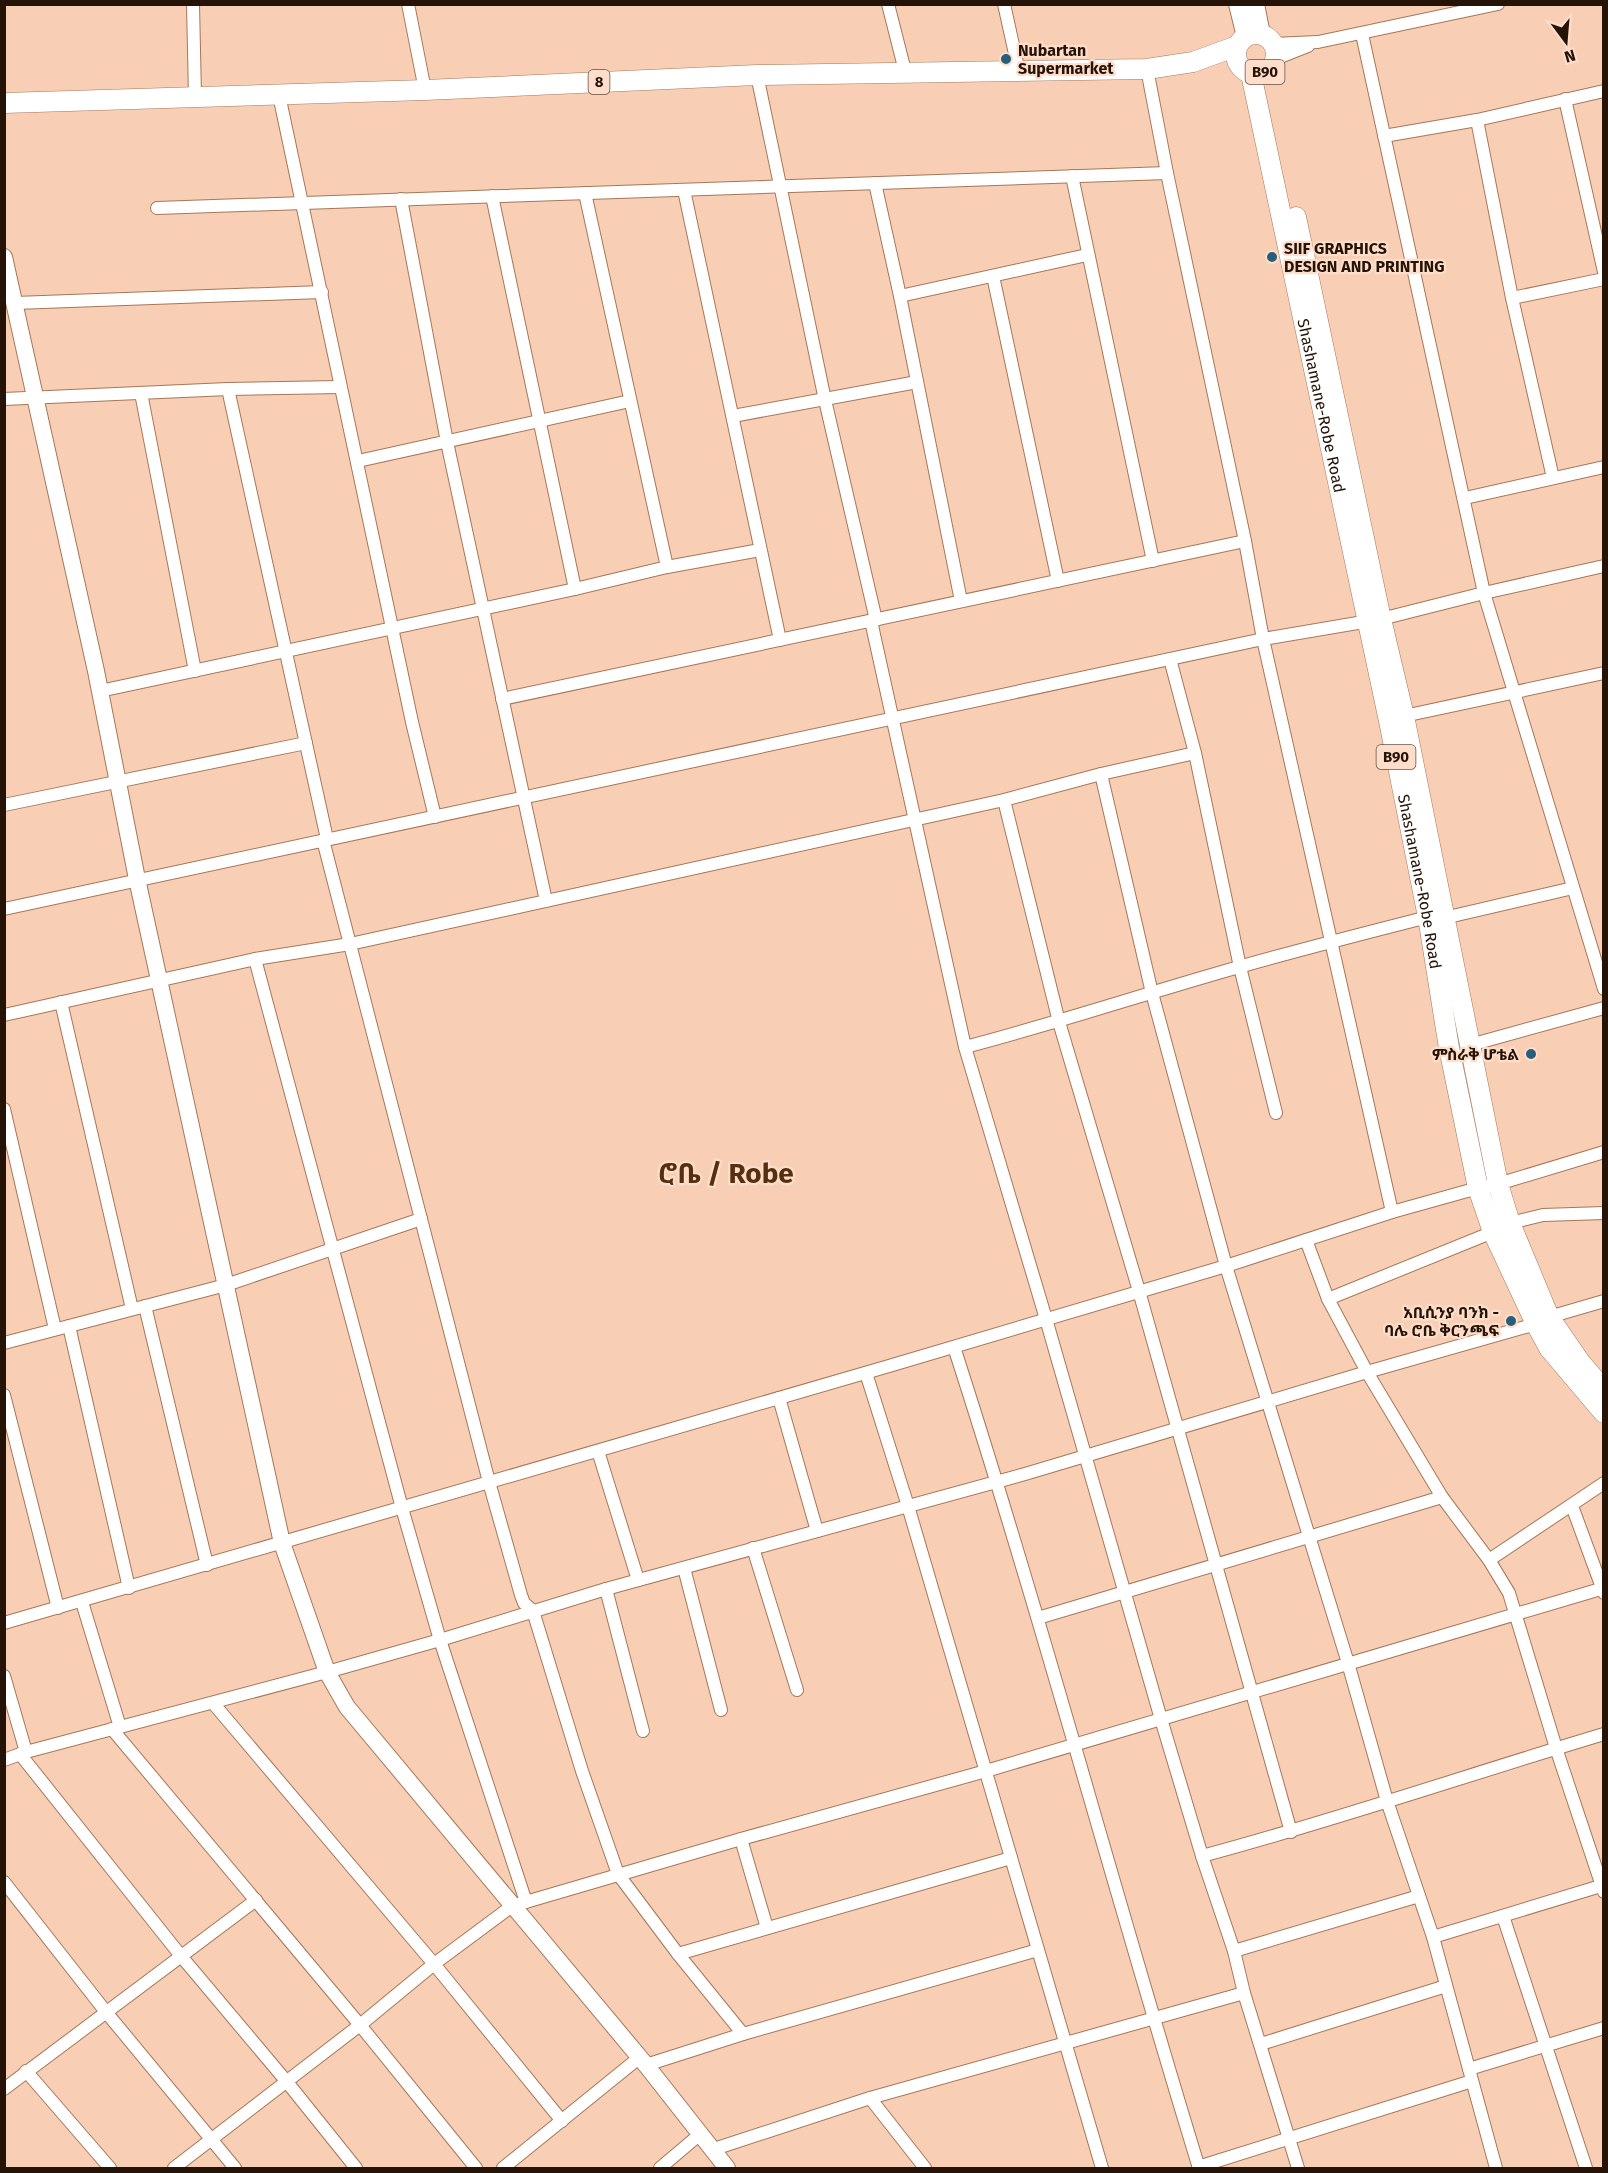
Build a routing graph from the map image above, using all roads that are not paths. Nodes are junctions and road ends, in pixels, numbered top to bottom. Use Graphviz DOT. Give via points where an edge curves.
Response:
graph roads {
  1 [pos="193,4"];
  2 [pos="408,4"];
  3 [pos="888,4"];
  4 [pos="1004,4"];
  5 [pos="1238,4"];
  6 [pos="1255,4"];
  7 [pos="1498,4"];
  8 [pos="1362,34"];
  9 [pos="1256,54"];
  10 [pos="1147,69"];
  11 [pos="905,71"];
  12 [pos="1019,72"];
  13 [pos="757,75"];
  14 [pos="425,90"];
  15 [pos="1604,91"];
  16 [pos="279,94"];
  17 [pos="195,97"];
  18 [pos="1566,99"];
  19 [pos="4,103"];
  20 [pos="1477,120"];
  21 [pos="1384,136"];
  22 [pos="1167,172"];
  23 [pos="1072,176"];
  24 [pos="875,183"];
  25 [pos="782,186"];
  26 [pos="684,190"];
  27 [pos="585,193"];
  28 [pos="492,196"];
  29 [pos="401,200"];
  30 [pos="301,203"];
  31 [pos="157,207"];
  32 [pos="1087,255"];
  33 [pos="4,257"];
  34 [pos="1604,272"];
  35 [pos="993,276"];
  36 [pos="1604,279"];
  37 [pos="322,292"];
  38 [pos="900,296"];
  39 [pos="1512,298"];
  40 [pos="15,303"];
  41 [pos="917,382"];
  42 [pos="340,387"];
  43 [pos="228,389"];
  44 [pos="141,393"];
  45 [pos="4,399"];
  46 [pos="36,399"];
  47 [pos="825,400"];
  48 [pos="630,401"];
  49 [pos="733,416"];
  50 [pos="539,423"];
  51 [pos="447,442"];
  52 [pos="358,461"];
  53 [pos="1604,468"];
  54 [pos="1553,478"];
  55 [pos="1465,498"];
  56 [pos="1245,541"];
  57 [pos="760,550"];
  58 [pos="1153,561"];
  59 [pos="1604,566"];
  60 [pos="667,567"];
  61 [pos="1058,581"];
  62 [pos="575,589"];
  63 [pos="1484,593"];
  64 [pos="961,602"];
  65 [pos="482,609"];
  66 [pos="873,620"];
  67 [pos="1374,620"];
  68 [pos="392,629"];
  69 [pos="1263,639"];
  70 [pos="780,640"];
  71 [pos="287,651"];
  72 [pos="1170,659"];
  73 [pos="195,671"];
  74 [pos="1604,673"];
  75 [pos="100,691"];
  76 [pos="1515,693"];
  77 [pos="501,699"];
  78 [pos="1404,716"];
  79 [pos="892,719"];
  80 [pos="306,743"];
  81 [pos="1195,753"];
  82 [pos="1101,774"];
  83 [pos="118,781"];
  84 [pos="524,798"];
  85 [pos="1004,800"];
  86 [pos="4,805"];
  87 [pos="435,817"];
  88 [pos="914,819"];
  89 [pos="325,840"];
  90 [pos="137,879"];
  91 [pos="1573,888"];
  92 [pos="546,901"];
  93 [pos="4,909"];
  94 [pos="1436,917"];
  95 [pos="1332,942"];
  96 [pos="350,944"];
  97 [pos="255,959"];
  98 [pos="1240,967"];
  99 [pos="159,980"];
  100 [pos="1604,989"];
  101 [pos="1152,993"];
  102 [pos="61,1002"];
  103 [pos="1604,1008"];
  104 [pos="4,1015"];
  105 [pos="1059,1022"];
  106 [pos="1470,1045"];
  107 [pos="965,1047"];
  108 [pos="4,1109"];
  109 [pos="1276,1113"];
  110 [pos="1604,1152"];
  111 [pos="1498,1184"];
  112 [pos="1478,1188"];
  113 [pos="1392,1212"];
  114 [pos="1604,1213"];
  115 [pos="421,1219"];
  116 [pos="1502,1228"];
  117 [pos="1306,1240"];
  118 [pos="334,1249"];
  119 [pos="1226,1266"];
  120 [pos="226,1285"];
  121 [pos="1139,1291"];
  122 [pos="1329,1299"];
  123 [pos="1604,1301"];
  124 [pos="138,1308"];
  125 [pos="1046,1319"];
  126 [pos="1543,1320"];
  127 [pos="69,1326"];
  128 [pos="56,1329"];
  129 [pos="4,1343"];
  130 [pos="954,1347"];
  131 [pos="1367,1372"];
  132 [pos="866,1373"];
  133 [pos="1604,1390"];
  134 [pos="4,1395"];
  135 [pos="779,1398"];
  136 [pos="1267,1401"];
  137 [pos="1604,1413"];
  138 [pos="1177,1428"];
  139 [pos="598,1451"];
  140 [pos="1086,1456"];
  141 [pos="998,1481"];
  142 [pos="489,1482"];
  143 [pos="1604,1484"];
  144 [pos="1442,1497"];
  145 [pos="908,1506"];
  146 [pos="1572,1506"];
  147 [pos="402,1508"];
  148 [pos="817,1531"];
  149 [pos="1309,1537"];
  150 [pos="282,1543"];
  151 [pos="753,1548"];
  152 [pos="1489,1560"];
  153 [pos="1215,1564"];
  154 [pos="207,1565"];
  155 [pos="684,1568"];
  156 [pos="638,1580"];
  157 [pos="129,1588"];
  158 [pos="606,1589"];
  159 [pos="1603,1590"];
  160 [pos="1125,1593"];
  161 [pos="82,1602"];
  162 [pos="58,1608"];
  163 [pos="533,1611"];
  164 [pos="1514,1614"];
  165 [pos="1038,1618"];
  166 [pos="4,1623"];
  167 [pos="440,1640"];
  168 [pos="1348,1664"];
  169 [pos="327,1672"];
  170 [pos="4,1676"];
  171 [pos="797,1690"];
  172 [pos="1252,1692"];
  173 [pos="213,1702"];
  174 [pos="721,1710"];
  175 [pos="1161,1719"];
  176 [pos="116,1728"];
  177 [pos="643,1731"];
  178 [pos="1604,1734"];
  179 [pos="1074,1745"];
  180 [pos="1556,1748"];
  181 [pos="23,1753"];
  182 [pos="4,1760"];
  183 [pos="986,1771"];
  184 [pos="1387,1801"];
  185 [pos="1291,1832"];
  186 [pos="741,1839"];
  187 [pos="1202,1856"];
  188 [pos="1011,1858"];
  189 [pos="618,1874"];
  190 [pos="4,1882"];
  191 [pos="1603,1888"];
  192 [pos="1419,1896"];
  193 [pos="256,1900"];
  194 [pos="519,1904"];
  195 [pos="1503,1916"];
  196 [pos="767,1928"];
  197 [pos="1433,1937"];
  198 [pos="1038,1950"];
  199 [pos="1234,1951"];
  200 [pos="678,1954"];
  201 [pos="181,1956"];
  202 [pos="434,1964"];
  203 [pos="1446,1986"];
  204 [pos="1244,1993"];
  205 [pos="106,2012"];
  206 [pos="1153,2018"];
  207 [pos="360,2025"];
  208 [pos="1604,2028"];
  209 [pos="743,2034"];
  210 [pos="1065,2043"];
  211 [pos="1261,2044"];
  212 [pos="1546,2046"];
  213 [pos="643,2061"];
  214 [pos="26,2071"];
  215 [pos="1470,2075"];
  216 [pos="287,2082"];
  217 [pos="4,2089"];
  218 [pos="870,2098"];
  219 [pos="562,2121"];
  220 [pos="699,2135"];
  221 [pos="211,2140"];
  222 [pos="1289,2140"];
  223 [pos="711,2150"];
  224 [pos="1199,2168"];
  225 [pos="110,2169"];
  226 [pos="174,2169"];
  227 [pos="235,2169"];
  228 [pos="356,2169"];
  229 [pos="476,2169"];
  230 [pos="503,2169"];
  231 [pos="660,2169"];
  232 [pos="727,2169"];
  233 [pos="925,2169"];
  234 [pos="1102,2169"];
  235 [pos="1298,2169"];
  236 [pos="1496,2169"];
  237 [pos="1586,2169"];
  1 -- 17 [label="street"];
  2 -- 14 [label="street"];
  3 -- 11 [label="street"];
  4 -- 12 [label="street"];
  5 -- 9 [label="main road"];
  6 -- 9 [label="main road"];
  7 -- 8 [label="street"];
  8 -- 9 [label="street"];
  8 -- 21 [label="street"];
  9 -- 10 [label="main road, 8"];
  9 -- 67 [label="main road, Shashamane-Robe Road / B90"];
  10 -- 12 [label="main road, 8"];
  10 -- 22 [label="street"];
  11 -- 12 [label="main road, 8"];
  11 -- 13 [label="main road, 8"];
  13 -- 14 [label="main road, 8"];
  13 -- 25 [label="street"];
  14 -- 16 [label="main road, 8"];
  15 -- 18 [label="street"];
  16 -- 17 [label="main road, 8"];
  16 -- 30 [label="street"];
  17 -- 19 [label="main road, 8"];
  18 -- 20 [label="street"];
  18 -- 34 [label="street"];
  20 -- 21 [label="street"];
  20 -- 39 [label="street"];
  21 -- 55 [label="street"];
  22 -- 23 [label="street"];
  22 -- 56 [label="street"];
  23 -- 24 [label="street"];
  23 -- 32 [label="street"];
  24 -- 25 [label="street"];
  24 -- 38 [label="street"];
  25 -- 26 [label="street"];
  25 -- 47 [label="street"];
  26 -- 27 [label="street"];
  26 -- 49 [label="street"];
  27 -- 28 [label="street"];
  27 -- 48 [label="street"];
  28 -- 29 [label="street"];
  28 -- 50 [label="street"];
  29 -- 30 [label="street"];
  29 -- 51 [label="street"];
  30 -- 31 [label="street"];
  30 -- 37 [label="street"];
  32 -- 35 [label="street"];
  32 -- 58 [label="street"];
  33 -- 40 [label="street"];
  35 -- 38 [label="street"];
  35 -- 61 [label="street"];
  36 -- 39 [label="street"];
  37 -- 40 [label="street"];
  37 -- 42 [label="street"];
  38 -- 41 [label="street"];
  39 -- 54 [label="street"];
  40 -- 46 [label="street"];
  41 -- 47 [label="street"];
  41 -- 64 [label="street"];
  42 -- 43 [label="street"];
  42 -- 52 [label="street"];
  43 -- 44 [label="street"];
  43 -- 71 [label="street"];
  44 -- 46 [label="street"];
  44 -- 73 [label="street"];
  45 -- 46 [label="street"];
  46 -- 75 [label="street"];
  47 -- 49 [label="street"];
  47 -- 66 [label="street"];
  48 -- 50 [label="street"];
  48 -- 60 [label="street"];
  49 -- 57 [label="street"];
  50 -- 51 [label="street"];
  50 -- 62 [label="street"];
  51 -- 52 [label="street"];
  51 -- 65 [label="street"];
  52 -- 68 [label="street"];
  53 -- 54 [label="street"];
  54 -- 55 [label="street"];
  55 -- 63 [label="street"];
  56 -- 58 [label="street"];
  56 -- 69 [label="street"];
  57 -- 60 [label="street"];
  57 -- 70 [label="street"];
  58 -- 61 [label="street"];
  59 -- 63 [label="street"];
  60 -- 62 [label="street"];
  61 -- 64 [label="street"];
  62 -- 65 [label="street"];
  63 -- 67 [label="street"];
  63 -- 76 [label="street"];
  64 -- 66 [label="street"];
  65 -- 68 [label="street"];
  65 -- 77 [label="street"];
  66 -- 70 [label="street"];
  66 -- 79 [label="street"];
  67 -- 69 [label="street"];
  67 -- 78 [label="main road, Shashamane-Robe Road / B90"];
  67 -- 94 [label="main road, Shashamane-Robe Road / B90"];
  68 -- 71 [label="street"];
  68 -- 87 [label="street"];
  69 -- 72 [label="street"];
  69 -- 95 [label="street"];
  70 -- 77 [label="street"];
  71 -- 73 [label="street"];
  71 -- 80 [label="street"];
  72 -- 79 [label="street"];
  72 -- 81 [label="street"];
  73 -- 75 [label="street"];
  74 -- 76 [label="street"];
  75 -- 83 [label="street"];
  76 -- 78 [label="street"];
  76 -- 91 [label="street"];
  77 -- 84 [label="street"];
  78 -- 94 [label="main road, Shashamane-Robe Road / B90"];
  79 -- 84 [label="street"];
  79 -- 88 [label="street"];
  80 -- 83 [label="street"];
  80 -- 89 [label="street"];
  81 -- 82 [label="street"];
  81 -- 98 [label="street"];
  82 -- 85 [label="street"];
  82 -- 101 [label="street"];
  83 -- 86 [label="street"];
  83 -- 90 [label="street"];
  84 -- 87 [label="street"];
  84 -- 92 [label="street"];
  85 -- 88 [label="street"];
  85 -- 105 [label="street"];
  87 -- 89 [label="street"];
  88 -- 92 [label="street"];
  88 -- 107 [label="street"];
  89 -- 90 [label="street"];
  89 -- 96 [label="street"];
  90 -- 93 [label="street"];
  90 -- 99 [label="street"];
  91 -- 94 [label="street"];
  91 -- 100 [label="street"];
  92 -- 96 [label="street"];
  94 -- 95 [label="street"];
  94 -- 106 [label="main road, Shashamane-Robe Road / B90"];
  94 -- 112 [label="main road, Shashamane-Robe Road / B90" via="1449,1048"];
  95 -- 98 [label="street"];
  95 -- 113 [label="street"];
  96 -- 97 [label="street"];
  96 -- 115 [label="street"];
  97 -- 99 [label="street"];
  97 -- 118 [label="street"];
  98 -- 101 [label="street"];
  98 -- 109 [label="street"];
  99 -- 102 [label="street"];
  99 -- 120 [label="street"];
  101 -- 105 [label="street"];
  101 -- 119 [label="street"];
  102 -- 104 [label="street"];
  102 -- 124 [label="street"];
  103 -- 106 [label="street"];
  105 -- 107 [label="street"];
  105 -- 121 [label="street"];
  106 -- 111 [label="main road, Shashamane-Robe Road / B90"];
  107 -- 125 [label="street"];
  108 -- 128 [label="street"];
  110 -- 111 [label="street"];
  111 -- 112 [label="street"];
  111 -- 116 [label="main road, Shashamane-Robe Road / B90"];
  112 -- 113 [label="street"];
  112 -- 116 [label="main road, Shashamane-Robe Road / B90"];
  113 -- 117 [label="street"];
  114 -- 116 [label="street" via="1544,1215"];
  115 -- 118 [label="street"];
  115 -- 142 [label="street"];
  116 -- 122 [label="street"];
  116 -- 126 [label="main road, Shashamane-Robe Road / B90"];
  117 -- 119 [label="street"];
  117 -- 122 [label="street"];
  118 -- 120 [label="street"];
  118 -- 147 [label="street"];
  119 -- 121 [label="street"];
  119 -- 136 [label="street"];
  120 -- 124 [label="street"];
  120 -- 150 [label="street"];
  121 -- 125 [label="street"];
  121 -- 138 [label="street"];
  122 -- 131 [label="street"];
  123 -- 126 [label="street"];
  124 -- 127 [label="street"];
  124 -- 154 [label="street"];
  125 -- 130 [label="street"];
  125 -- 140 [label="street"];
  126 -- 131 [label="street"];
  126 -- 133 [label="main road, Shashamane-Robe Road / B90"];
  126 -- 137 [label="main road, Shashamane-Robe Road / B90" via="1549,1348"];
  127 -- 128 [label="street"];
  127 -- 157 [label="street"];
  128 -- 129 [label="street"];
  130 -- 132 [label="street"];
  130 -- 141 [label="street"];
  131 -- 136 [label="street"];
  131 -- 144 [label="street"];
  132 -- 135 [label="street"];
  132 -- 145 [label="street"];
  134 -- 162 [label="street"];
  135 -- 139 [label="street"];
  135 -- 148 [label="street"];
  136 -- 138 [label="street"];
  136 -- 149 [label="street"];
  138 -- 140 [label="street"];
  138 -- 153 [label="street"];
  139 -- 142 [label="street"];
  139 -- 156 [label="street"];
  140 -- 141 [label="street"];
  140 -- 160 [label="street"];
  141 -- 145 [label="street"];
  141 -- 165 [label="street"];
  142 -- 147 [label="street"];
  142 -- 163 [label="street" via="521,1595"];
  143 -- 146 [label="street"];
  144 -- 149 [label="street"];
  144 -- 152 [label="street"];
  145 -- 148 [label="street"];
  145 -- 183 [label="street"];
  146 -- 152 [label="street"];
  146 -- 159 [label="street"];
  147 -- 150 [label="street"];
  147 -- 167 [label="street"];
  148 -- 151 [label="street"];
  149 -- 153 [label="street"];
  149 -- 168 [label="street"];
  150 -- 154 [label="street"];
  150 -- 169 [label="street"];
  151 -- 155 [label="street"];
  151 -- 171 [label="street"];
  152 -- 164 [label="street" via="1509,1593"];
  153 -- 160 [label="street"];
  153 -- 172 [label="street"];
  154 -- 157 [label="street"];
  155 -- 156 [label="street"];
  155 -- 174 [label="street"];
  156 -- 158 [label="street"];
  157 -- 161 [label="street"];
  158 -- 163 [label="street"];
  158 -- 177 [label="street"];
  159 -- 164 [label="street"];
  160 -- 165 [label="street"];
  160 -- 175 [label="street"];
  161 -- 162 [label="street"];
  161 -- 176 [label="street"];
  162 -- 166 [label="street"];
  163 -- 167 [label="street"];
  163 -- 189 [label="street"];
  164 -- 168 [label="street"];
  164 -- 180 [label="street"];
  165 -- 179 [label="street"];
  167 -- 169 [label="street"];
  167 -- 194 [label="street"];
  168 -- 172 [label="street"];
  168 -- 184 [label="street"];
  169 -- 173 [label="street"];
  169 -- 194 [label="street" via="347,1707"];
  170 -- 181 [label="street"];
  172 -- 175 [label="street"];
  172 -- 185 [label="street"];
  173 -- 176 [label="street"];
  173 -- 202 [label="street"];
  175 -- 179 [label="street"];
  175 -- 187 [label="street"];
  176 -- 181 [label="street"];
  176 -- 193 [label="street"];
  178 -- 180 [label="street"];
  179 -- 183 [label="street"];
  179 -- 206 [label="street"];
  180 -- 184 [label="street"];
  180 -- 191 [label="street"];
  181 -- 182 [label="street"];
  181 -- 201 [label="street"];
  183 -- 186 [label="street"];
  183 -- 188 [label="street"];
  184 -- 185 [label="street"];
  184 -- 192 [label="street"];
  185 -- 187 [label="street"];
  186 -- 189 [label="street"];
  186 -- 196 [label="street"];
  187 -- 199 [label="street"];
  188 -- 196 [label="street"];
  188 -- 198 [label="street"];
  189 -- 194 [label="street"];
  189 -- 200 [label="street"];
  190 -- 205 [label="street"];
  191 -- 195 [label="street"];
  192 -- 197 [label="street"];
  192 -- 199 [label="street"];
  193 -- 201 [label="street"];
  193 -- 207 [label="street"];
  194 -- 202 [label="street"];
  194 -- 213 [label="street"];
  195 -- 197 [label="street"];
  195 -- 212 [label="street"];
  196 -- 200 [label="street"];
  197 -- 203 [label="street"];
  198 -- 209 [label="street"];
  198 -- 210 [label="street"];
  199 -- 204 [label="street"];
  200 -- 209 [label="street"];
  201 -- 205 [label="street"];
  201 -- 216 [label="street"];
  202 -- 207 [label="street"];
  202 -- 219 [label="street"];
  203 -- 211 [label="street"];
  203 -- 215 [label="street"];
  204 -- 206 [label="street"];
  204 -- 211 [label="street"];
  205 -- 214 [label="street"];
  205 -- 221 [label="street"];
  206 -- 210 [label="street"];
  206 -- 224 [label="street"];
  207 -- 216 [label="street"];
  207 -- 229 [label="street"];
  208 -- 212 [label="street"];
  209 -- 213 [label="street"];
  210 -- 218 [label="street"];
  210 -- 234 [label="street"];
  211 -- 222 [label="street"];
  212 -- 215 [label="street"];
  212 -- 237 [label="street"];
  213 -- 219 [label="street"];
  213 -- 220 [label="street"];
  214 -- 217 [label="street"];
  214 -- 225 [label="street"];
  215 -- 222 [label="street"];
  215 -- 236 [label="street"];
  216 -- 221 [label="street"];
  216 -- 228 [label="street"];
  218 -- 223 [label="street"];
  218 -- 233 [label="street"];
  219 -- 230 [label="street"];
  220 -- 223 [label="street"];
  220 -- 231 [label="street"];
  221 -- 226 [label="street"];
  221 -- 227 [label="street"];
  222 -- 224 [label="street"];
  222 -- 235 [label="street"];
  223 -- 232 [label="street"];
}
